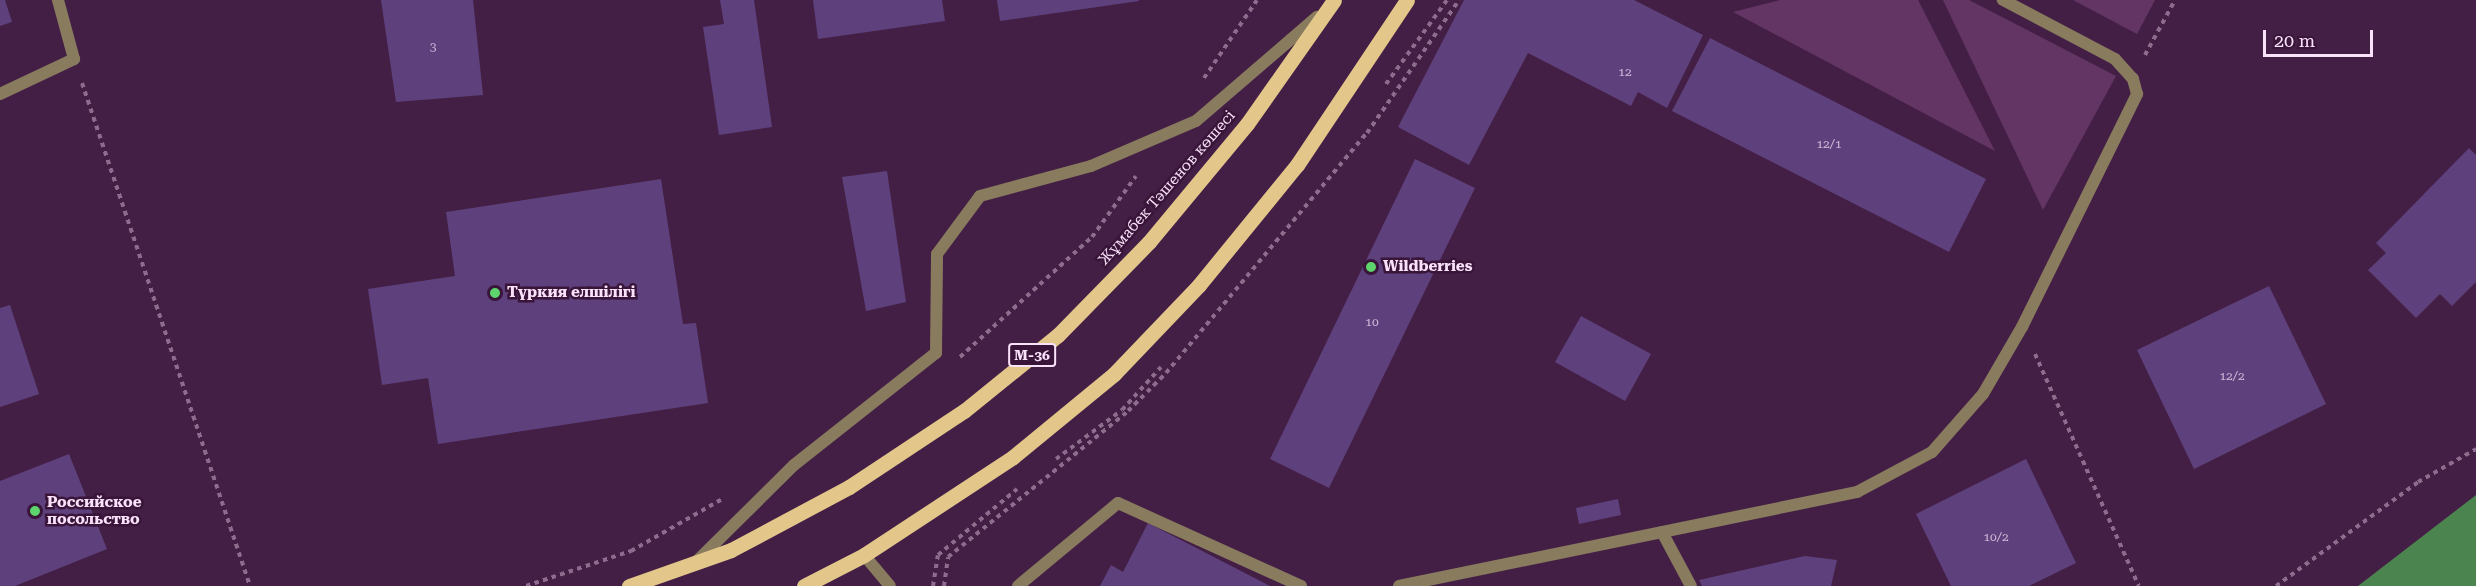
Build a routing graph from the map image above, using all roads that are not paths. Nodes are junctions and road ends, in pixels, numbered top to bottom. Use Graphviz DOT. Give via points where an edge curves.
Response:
graph roads {
  1 [pos="58,0"];
  2 [pos="1407,0"];
  3 [pos="2003,0"];
  4 [pos="1332,3"];
  5 [pos="0,94"];
  6 [pos="1662,532"];
  7 [pos="864,555"];
  8 [pos="695,563"];
  9 [pos="1434,583"];
  10 [pos="629,586"];
  11 [pos="804,586"];
  12 [pos="819,586"];
  13 [pos="890,586"];
  14 [pos="1018,586"];
  15 [pos="1301,586"];
  16 [pos="1399,586"];
  17 [pos="1691,586"];
  1 -- 5 [label="lane" via="74,59"];
  2 -- 7 [label="main road" via="1297,165 1199,285 1114,374 1012,457"];
  3 -- 6 [label="lane" via="2115,59 2133,79 2138,94 2022,327 1983,394 1932,452 1857,492"];
  4 -- 8 [label="main road, Жұмабек Тәшенов көшесі / M-36" via="1247,124 1149,242 1058,334 964,411 849,487 731,550"];
  4 -- 8 [label="lane" via="1196,121 1092,166 980,196 937,254 936,353 794,465"];
  6 -- 9 [label="lane"];
  6 -- 17 [label="lane"];
  7 -- 11 [label="main road"];
  7 -- 12 [label="main road"];
  7 -- 13 [label="lane"];
  8 -- 10 [label="main road, Жұмабек Тәшенов көшесі / M-36"];
  9 -- 16 [label="lane"];
  14 -- 15 [label="lane" via="1118,503"];
}
